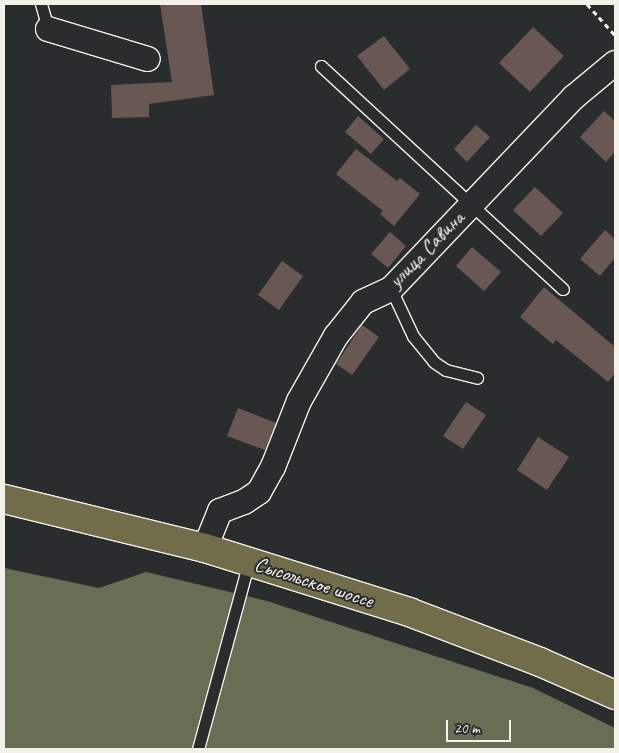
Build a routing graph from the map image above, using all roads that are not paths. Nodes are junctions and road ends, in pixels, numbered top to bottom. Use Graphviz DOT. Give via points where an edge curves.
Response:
graph roads {
  1 [pos="41,4"];
  2 [pos="48,29"];
  3 [pos="148,59"];
  4 [pos="615,64"];
  5 [pos="321,66"];
  6 [pos="469,204"];
  7 [pos="562,288"];
  8 [pos="391,289"];
  9 [pos="477,378"];
  10 [pos="4,498"];
  11 [pos="205,548"];
  12 [pos="249,561"];
  13 [pos="615,695"];
  14 [pos="198,749"];
  1 -- 2 [label="lane"];
  2 -- 3 [label="street"];
  4 -- 6 [label="street, улица Савина" via="574,97"];
  5 -- 6 [label="lane"];
  6 -- 7 [label="lane"];
  6 -- 8 [label="street, улица Савина"];
  8 -- 9 [label="lane" via="413,336 434,362 446,370"];
  8 -- 11 [label="street, улица Савина" via="362,302 336,336 299,401 273,467 259,492 220,511"];
  10 -- 11 [label="highway, Сысольское шоссе"];
  11 -- 12 [label="highway, Сысольское шоссе"];
  12 -- 13 [label="highway, Сысольское шоссе" via="409,612 540,662"];
  12 -- 14 [label="lane"];
}
